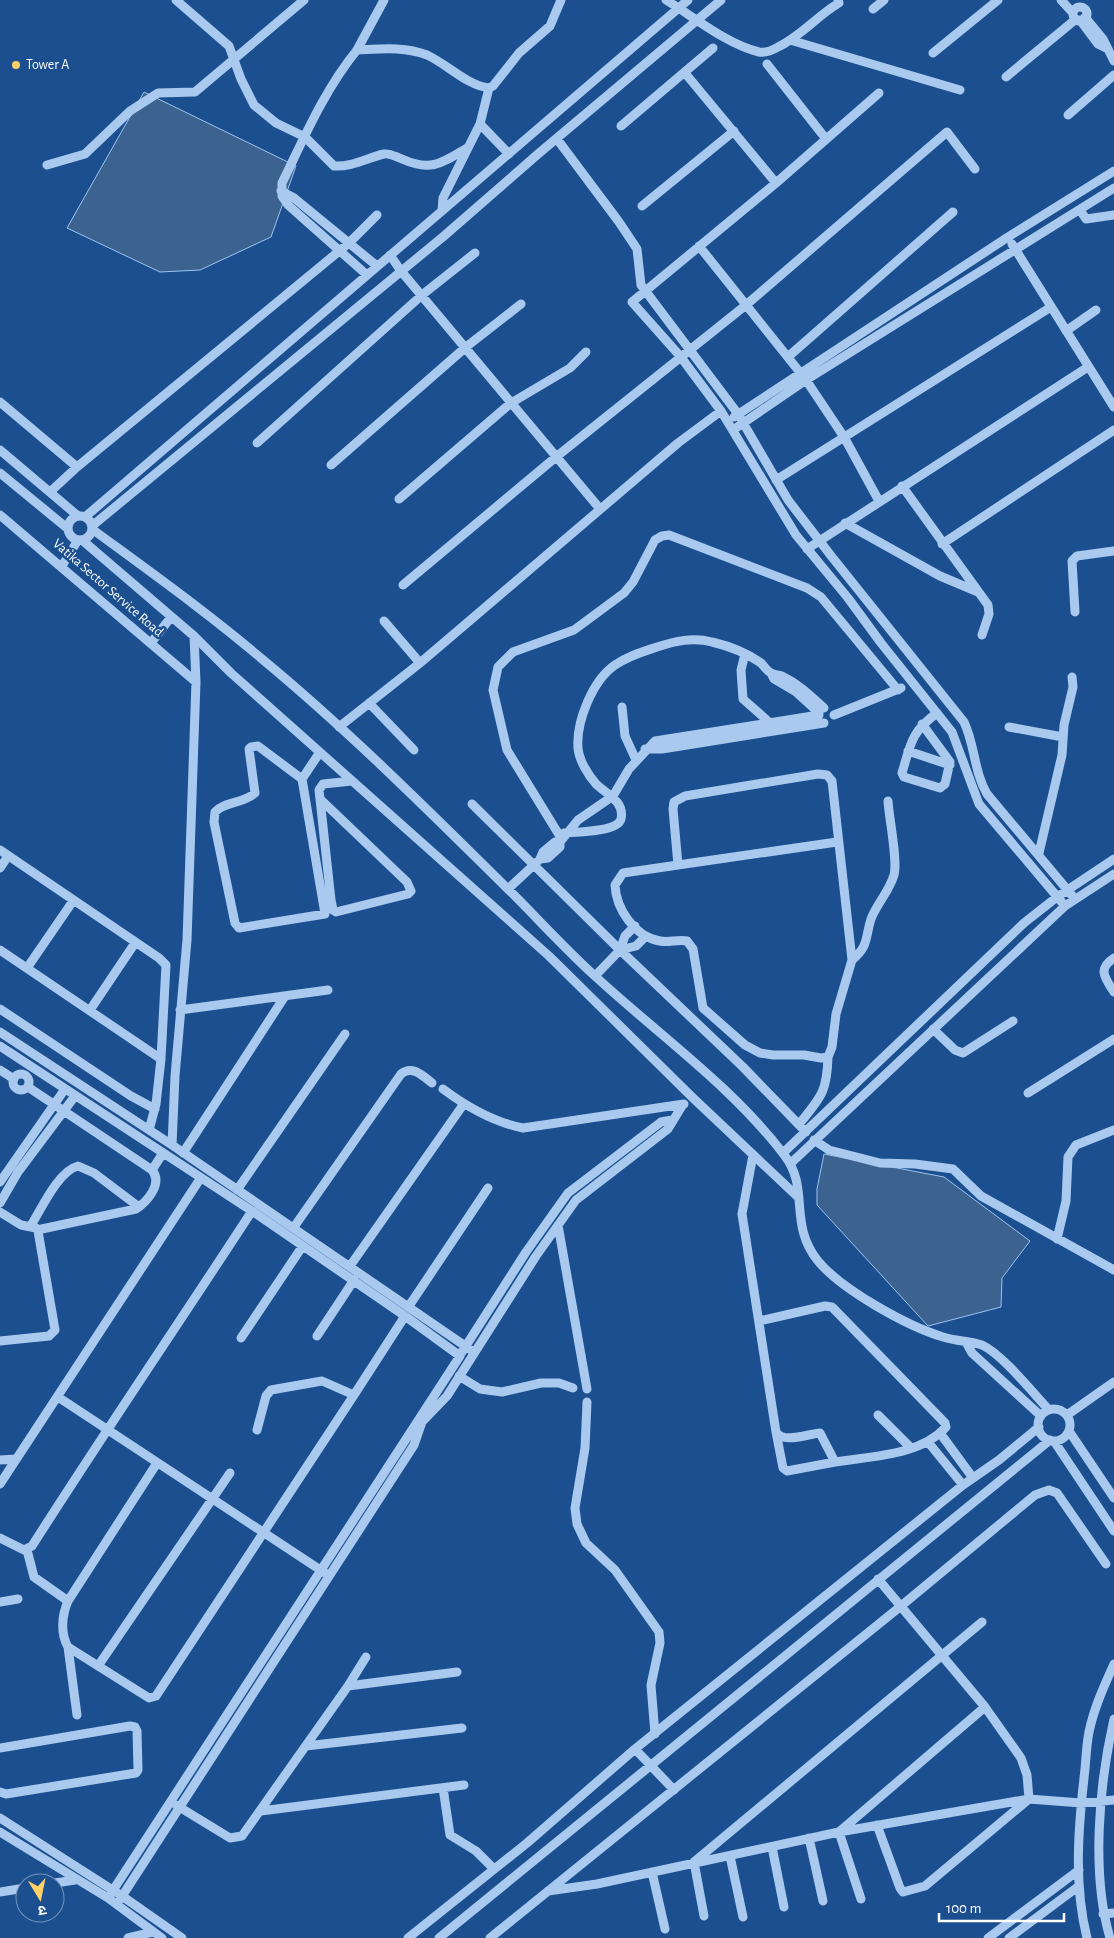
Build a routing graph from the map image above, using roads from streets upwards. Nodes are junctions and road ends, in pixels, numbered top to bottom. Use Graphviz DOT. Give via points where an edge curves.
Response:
graph roads {
  1 [pos="176,0"];
  2 [pos="304,0"];
  3 [pos="384,0"];
  4 [pos="561,0"];
  5 [pos="666,0"];
  6 [pos="688,0"];
  7 [pos="721,0"];
  8 [pos="838,0"];
  9 [pos="884,0"];
  10 [pos="998,0"];
  11 [pos="1061,0"];
  12 [pos="1083,3"];
  13 [pos="679,8"];
  14 [pos="873,9"];
  15 [pos="1079,17"];
  16 [pos="699,19"];
  17 [pos="790,40"];
  18 [pos="713,48"];
  19 [pos="357,50"];
  20 [pos="934,53"];
  21 [pos="234,59"];
  22 [pos="1114,60"];
  23 [pos="767,64"];
  24 [pos="684,73"];
  25 [pos="1114,75"];
  26 [pos="1006,77"];
  27 [pos="489,88"];
  28 [pos="960,90"];
  29 [pos="879,93"];
  30 [pos="1068,115"];
  31 [pos="480,124"];
  32 [pos="622,126"];
  33 [pos="734,131"];
  34 [pos="305,137"];
  35 [pos="558,139"];
  36 [pos="826,139"];
  37 [pos="467,148"];
  38 [pos="509,154"];
  39 [pos="47,165"];
  40 [pos="975,169"];
  41 [pos="1114,171"];
  42 [pos="776,183"];
  43 [pos="1114,188"];
  44 [pos="281,191"];
  45 [pos="642,206"];
  46 [pos="442,210"];
  47 [pos="1080,210"];
  48 [pos="953,212"];
  49 [pos="377,215"];
  50 [pos="1114,215"];
  51 [pos="1008,237"];
  52 [pos="349,243"];
  53 [pos="699,246"];
  54 [pos="1014,249"];
  55 [pos="340,250"];
  56 [pos="475,253"];
  57 [pos="390,255"];
  58 [pos="377,266"];
  59 [pos="401,272"];
  60 [pos="367,275"];
  61 [pos="645,291"];
  62 [pos="422,296"];
  63 [pos="521,304"];
  64 [pos="746,305"];
  65 [pos="1051,307"];
  66 [pos="1096,310"];
  67 [pos="1066,331"];
  68 [pos="466,347"];
  69 [pos="690,348"];
  70 [pos="586,352"];
  71 [pos="680,356"];
  72 [pos="789,356"];
  73 [pos="1088,367"];
  74 [pos="800,372"];
  75 [pos="806,380"];
  76 [pos="0,402"];
  77 [pos="511,403"];
  78 [pos="1114,407"];
  79 [pos="721,411"];
  80 [pos="738,414"];
  81 [pos="727,421"];
  82 [pos="744,424"];
  83 [pos="733,430"];
  84 [pos="1114,430"];
  85 [pos="844,437"];
  86 [pos="258,442"];
  87 [pos="0,450"];
  88 [pos="556,457"];
  89 [pos="331,465"];
  90 [pos="77,467"];
  91 [pos="0,473"];
  92 [pos="776,480"];
  93 [pos="902,486"];
  94 [pos="50,492"];
  95 [pos="399,498"];
  96 [pos="879,501"];
  97 [pos="600,509"];
  98 [pos="0,515"];
  99 [pos="81,516"];
  100 [pos="845,523"];
  101 [pos="92,527"];
  102 [pos="68,528"];
  103 [pos="80,540"];
  104 [pos="818,540"];
  105 [pos="942,544"];
  106 [pos="807,549"];
  107 [pos="1114,551"];
  108 [pos="62,566"];
  109 [pos="403,585"];
  110 [pos="978,592"];
  111 [pos="1075,612"];
  112 [pos="171,616"];
  113 [pos="384,621"];
  114 [pos="982,635"];
  115 [pos="194,636"];
  116 [pos="151,643"];
  117 [pos="745,654"];
  118 [pos="420,663"];
  119 [pos="1072,677"];
  120 [pos="196,682"];
  121 [pos="369,704"];
  122 [pos="622,707"];
  123 [pos="937,713"];
  124 [pos="821,715"];
  125 [pos="834,715"];
  126 [pos="769,722"];
  127 [pos="922,724"];
  128 [pos="338,727"];
  129 [pos="1009,727"];
  130 [pos="1063,737"];
  131 [pos="645,749"];
  132 [pos="414,750"];
  133 [pos="908,751"];
  134 [pos="320,752"];
  135 [pos="636,760"];
  136 [pos="950,765"];
  137 [pos="302,779"];
  138 [pos="352,781"];
  139 [pos="982,786"];
  140 [pos="974,795"];
  141 [pos="613,796"];
  142 [pos="320,799"];
  143 [pos="888,801"];
  144 [pos="472,804"];
  145 [pos="562,838"];
  146 [pos="837,842"];
  147 [pos="4,853"];
  148 [pos="1038,853"];
  149 [pos="1114,859"];
  150 [pos="537,862"];
  151 [pos="678,865"];
  152 [pos="0,868"];
  153 [pos="1114,874"];
  154 [pos="508,889"];
  155 [pos="1068,890"];
  156 [pos="1057,897"];
  157 [pos="1075,899"];
  158 [pos="73,901"];
  159 [pos="1065,906"];
  160 [pos="635,926"];
  161 [pos="646,936"];
  162 [pos="135,943"];
  163 [pos="0,950"];
  164 [pos="620,950"];
  165 [pos="1114,958"];
  166 [pos="852,960"];
  167 [pos="27,968"];
  168 [pos="594,976"];
  169 [pos="328,990"];
  170 [pos="1114,992"];
  171 [pos="285,996"];
  172 [pos="0,1009"];
  173 [pos="90,1010"];
  174 [pos="180,1010"];
  175 [pos="1013,1021"];
  176 [pos="933,1029"];
  177 [pos="0,1032"];
  178 [pos="345,1034"];
  179 [pos="1114,1039"];
  180 [pos="0,1046"];
  181 [pos="828,1057"];
  182 [pos="161,1059"];
  183 [pos="0,1070"];
  184 [pos="432,1082"];
  185 [pos="65,1089"];
  186 [pos="442,1089"];
  187 [pos="1028,1092"];
  188 [pos="75,1096"];
  189 [pos="692,1097"];
  190 [pos="54,1103"];
  191 [pos="111,1105"];
  192 [pos="463,1105"];
  193 [pos="682,1106"];
  194 [pos="155,1109"];
  195 [pos="65,1111"];
  196 [pos="106,1116"];
  197 [pos="672,1120"];
  198 [pos="800,1124"];
  199 [pos="149,1130"];
  200 [pos="1114,1130"];
  201 [pos="806,1132"];
  202 [pos="814,1140"];
  203 [pos="172,1145"];
  204 [pos="163,1153"];
  205 [pos="183,1153"];
  206 [pos="783,1153"];
  207 [pos="753,1156"];
  208 [pos="790,1164"];
  209 [pos="152,1170"];
  210 [pos="200,1179"];
  211 [pos="0,1182"];
  212 [pos="488,1188"];
  213 [pos="237,1190"];
  214 [pos="799,1198"];
  215 [pos="0,1203"];
  216 [pos="139,1207"];
  217 [pos="252,1211"];
  218 [pos="0,1212"];
  219 [pos="558,1225"];
  220 [pos="294,1227"];
  221 [pos="34,1228"];
  222 [pos="1057,1240"];
  223 [pos="302,1247"];
  224 [pos="323,1248"];
  225 [pos="317,1257"];
  226 [pos="350,1266"];
  227 [pos="1114,1270"];
  228 [pos="354,1280"];
  229 [pos="409,1306"];
  230 [pos="404,1316"];
  231 [pos="759,1320"];
  232 [pos="317,1336"];
  233 [pos="241,1338"];
  234 [pos="0,1341"];
  235 [pos="966,1342"];
  236 [pos="466,1347"];
  237 [pos="474,1352"];
  238 [pos="460,1356"];
  239 [pos="468,1362"];
  240 [pos="459,1376"];
  241 [pos="1114,1382"];
  242 [pos="573,1388"];
  243 [pos="587,1389"];
  244 [pos="354,1395"];
  245 [pos="58,1397"];
  246 [pos="587,1402"];
  247 [pos="1049,1410"];
  248 [pos="878,1414"];
  249 [pos="1067,1414"];
  250 [pos="1041,1416"];
  251 [pos="417,1425"];
  252 [pos="1039,1427"];
  253 [pos="257,1430"];
  254 [pos="109,1431"];
  255 [pos="1069,1431"];
  256 [pos="776,1432"];
  257 [pos="940,1433"];
  258 [pos="1052,1440"];
  259 [pos="928,1442"];
  260 [pos="911,1448"];
  261 [pos="15,1459"];
  262 [pos="0,1460"];
  263 [pos="835,1462"];
  264 [pos="157,1463"];
  265 [pos="230,1473"];
  266 [pos="973,1478"];
  267 [pos="0,1484"];
  268 [pos="963,1485"];
  269 [pos="212,1498"];
  270 [pos="1114,1498"];
  271 [pos="348,1526"];
  272 [pos="358,1530"];
  273 [pos="1114,1531"];
  274 [pos="262,1532"];
  275 [pos="0,1538"];
  276 [pos="27,1550"];
  277 [pos="1106,1564"];
  278 [pos="321,1570"];
  279 [pos="330,1577"];
  280 [pos="878,1579"];
  281 [pos="18,1599"];
  282 [pos="68,1600"];
  283 [pos="0,1602"];
  284 [pos="901,1606"];
  285 [pos="982,1622"];
  286 [pos="68,1646"];
  287 [pos="366,1656"];
  288 [pos="944,1656"];
  289 [pos="1114,1664"];
  290 [pos="98,1666"];
  291 [pos="458,1672"];
  292 [pos="348,1686"];
  293 [pos="985,1707"];
  294 [pos="77,1715"];
  295 [pos="1114,1719"];
  296 [pos="462,1728"];
  297 [pos="655,1734"];
  298 [pos="306,1746"];
  299 [pos="0,1748"];
  300 [pos="635,1749"];
  301 [pos="651,1765"];
  302 [pos="464,1785"];
  303 [pos="443,1788"];
  304 [pos="674,1790"];
  305 [pos="0,1792"];
  306 [pos="1028,1799"];
  307 [pos="1114,1800"];
  308 [pos="171,1802"];
  309 [pos="1102,1802"];
  310 [pos="1081,1803"];
  311 [pos="180,1807"];
  312 [pos="261,1811"];
  313 [pos="0,1818"];
  314 [pos="877,1825"];
  315 [pos="0,1832"];
  316 [pos="839,1832"];
  317 [pos="809,1838"];
  318 [pos="772,1847"];
  319 [pos="730,1856"];
  320 [pos="694,1862"];
  321 [pos="494,1869"];
  322 [pos="1079,1870"];
  323 [pos="652,1872"];
  324 [pos="75,1880"];
  325 [pos="65,1882"];
  326 [pos="1079,1886"];
  327 [pos="15,1890"];
  328 [pos="547,1891"];
  329 [pos="0,1892"];
  330 [pos="110,1895"];
  331 [pos="862,1899"];
  332 [pos="119,1900"];
  333 [pos="823,1901"];
  334 [pos="784,1908"];
  335 [pos="1114,1913"];
  336 [pos="1103,1914"];
  337 [pos="704,1916"];
  338 [pos="743,1917"];
  339 [pos="665,1928"];
  340 [pos="153,1932"];
  341 [pos="128,1938"];
  342 [pos="162,1938"];
  343 [pos="182,1938"];
  344 [pos="408,1938"];
  345 [pos="439,1938"];
  346 [pos="490,1938"];
  347 [pos="988,1938"];
  348 [pos="1009,1938"];
  349 [pos="1087,1938"];
  350 [pos="1110,1938"];
  1 -- 21 [label="street" via="220,36"];
  2 -- 21 [label="street"];
  3 -- 19 [label="street"];
  4 -- 27 [label="street" via="550,26 519,52 494,86"];
  5 -- 13 [label="street"];
  6 -- 13 [label="street"];
  7 -- 16 [label="street"];
  8 -- 17 [label="street" via="839,3 809,28"];
  9 -- 14 [label="street"];
  10 -- 20 [label="street"];
  11 -- 15 [label="street"];
  12 -- 15 [label="street" via="1086,11"];
  13 -- 16 [label="street"];
  13 -- 38 [label="street"];
  15 -- 22 [label="street" via="1103,39"];
  15 -- 26 [label="street"];
  16 -- 17 [label="street" via="723,36 759,52"];
  16 -- 35 [label="street"];
  17 -- 28 [label="street"];
  18 -- 24 [label="street"];
  19 -- 27 [label="street" via="401,48 415,51"];
  19 -- 34 [label="street" via="332,85"];
  21 -- 34 [label="street" via="254,105 276,123"];
  21 -- 39 [label="street" via="195,92 158,93 130,111 79,158"];
  23 -- 36 [label="street"];
  24 -- 32 [label="street"];
  24 -- 33 [label="street"];
  25 -- 30 [label="street"];
  27 -- 31 [label="street"];
  29 -- 36 [label="street"];
  31 -- 37 [label="street"];
  31 -- 38 [label="street"];
  33 -- 42 [label="street"];
  33 -- 45 [label="street"];
  34 -- 37 [label="street" via="334,166 385,154 414,164 439,165"];
  34 -- 44 [label="street"];
  35 -- 59 [label="street"];
  35 -- 61 [label="street" via="637,249 640,285"];
  36 -- 42 [label="street"];
  37 -- 46 [label="street" via="443,198"];
  38 -- 46 [label="street"];
  40 -- 64 [label="street" via="947,132"];
  41 -- 51 [label="street"];
  42 -- 53 [label="street"];
  43 -- 47 [label="street"];
  44 -- 52 [label="street"];
  44 -- 55 [label="street" via="288,205"];
  46 -- 57 [label="street"];
  47 -- 50 [label="street" via="1086,219"];
  47 -- 54 [label="street"];
  48 -- 72 [label="street"];
  49 -- 52 [label="street"];
  51 -- 54 [label="street"];
  51 -- 74 [label="street"];
  52 -- 55 [label="street"];
  52 -- 58 [label="street"];
  53 -- 61 [label="street"];
  53 -- 64 [label="street"];
  54 -- 65 [label="street"];
  54 -- 75 [label="street"];
  55 -- 60 [label="street"];
  55 -- 90 [label="street"];
  56 -- 62 [label="street"];
  57 -- 58 [label="street"];
  57 -- 59 [label="street"];
  58 -- 60 [label="street"];
  59 -- 62 [label="street"];
  59 -- 101 [label="street"];
  60 -- 99 [label="street"];
  61 -- 69 [label="street"];
  61 -- 71 [label="street" via="632,302"];
  62 -- 68 [label="street"];
  62 -- 86 [label="street"];
  63 -- 68 [label="street"];
  64 -- 69 [label="street"];
  64 -- 72 [label="street"];
  65 -- 67 [label="street"];
  65 -- 85 [label="street"];
  66 -- 67 [label="street"];
  67 -- 73 [label="street"];
  68 -- 77 [label="street"];
  68 -- 89 [label="street"];
  69 -- 71 [label="street"];
  69 -- 80 [label="street"];
  70 -- 77 [label="street" via="570,368"];
  71 -- 79 [label="street"];
  71 -- 88 [label="street"];
  72 -- 74 [label="street"];
  73 -- 78 [label="street"];
  73 -- 93 [label="street"];
  74 -- 75 [label="street"];
  74 -- 80 [label="street"];
  75 -- 82 [label="street"];
  75 -- 85 [label="street"];
  76 -- 90 [label="street"];
  77 -- 88 [label="street"];
  77 -- 95 [label="street"];
  79 -- 81 [label="street"];
  79 -- 97 [label="street"];
  80 -- 81 [label="street"];
  80 -- 82 [label="street"];
  81 -- 83 [label="street"];
  82 -- 83 [label="street"];
  82 -- 92 [label="street"];
  83 -- 106 [label="street"];
  84 -- 105 [label="street"];
  85 -- 92 [label="street"];
  85 -- 96 [label="street"];
  87 -- 94 [label="street"];
  88 -- 97 [label="street"];
  88 -- 109 [label="street"];
  90 -- 94 [label="street"];
  91 -- 102 [label="street"];
  92 -- 104 [label="street"];
  93 -- 96 [label="street"];
  93 -- 105 [label="street"];
  94 -- 99 [label="street"];
  96 -- 100 [label="street"];
  97 -- 118 [label="street"];
  98 -- 108 [label="street, Vatika Sector Service Road"];
  99 -- 101 [label="street"];
  99 -- 102 [label="street" via="70,520"];
  100 -- 104 [label="street"];
  100 -- 110 [label="street" via="940,576"];
  101 -- 103 [label="street" via="89,536"];
  101 -- 128 [label="street" via="262,659"];
  102 -- 103 [label="street" via="70,534"];
  103 -- 108 [label="street"];
  103 -- 112 [label="street"];
  104 -- 106 [label="street"];
  104 -- 139 [label="street" via="964,722 970,734"];
  105 -- 110 [label="street"];
  106 -- 123 [label="street"];
  107 -- 111 [label="street" via="1077,556 1072,561"];
  108 -- 116 [label="street, Vatika Sector Service Road"];
  110 -- 114 [label="street" via="988,604 989,614"];
  112 -- 115 [label="street"];
  112 -- 116 [label="street"];
  113 -- 118 [label="street"];
  115 -- 120 [label="street"];
  115 -- 134 [label="street"];
  116 -- 120 [label="street, Vatika Sector Service Road"];
  117 -- 124 [label="street" via="771,673 803,688"];
  117 -- 126 [label="street" via="741,670 743,699"];
  117 -- 141 [label="street" via="694,639 677,641 628,657 613,666 582,712 578,750 586,771 602,790"];
  118 -- 121 [label="street"];
  119 -- 130 [label="street"];
  120 -- 174 [label="street" via="187,940"];
  121 -- 128 [label="street"];
  121 -- 132 [label="street"];
  122 -- 135 [label="street" via="625,736"];
  123 -- 127 [label="street"];
  123 -- 140 [label="street" via="957,741"];
  124 -- 125 [label="street" via="832,710"];
  124 -- 125 [label="street" via="831,722"];
  124 -- 126 [label="street"];
  124 -- 131 [label="street" via="662,749"];
  125 -- 145 [label="street" via="901,689 821,597 808,588 669,535 662,536 655,540 624,593 574,630 513,652 498,667 493,690 507,750"];
  126 -- 131 [label="street" via="664,739"];
  127 -- 133 [label="street" via="914,733"];
  127 -- 136 [label="street"];
  128 -- 154 [label="street"];
  129 -- 130 [label="street"];
  130 -- 148 [label="street" via="1062,755"];
  131 -- 135 [label="street"];
  133 -- 136 [label="street"];
  133 -- 136 [label="street" via="902,773 904,777 940,788 945,784"];
  134 -- 137 [label="street"];
  134 -- 138 [label="street"];
  135 -- 141 [label="street"];
  137 -- 137 [label="street" via="258,746 251,747 248,749 255,794 247,800 220,807 215,812 214,822 235,923 239,928 325,914"];
  138 -- 142 [label="street" via="323,784 319,790"];
  138 -- 189 [label="street" via="548,956"];
  139 -- 140 [label="street"];
  139 -- 148 [label="street"];
  140 -- 156 [label="street"];
  141 -- 145 [label="street" via="589,811"];
  141 -- 145 [label="street" via="620,812 618,825"];
  142 -- 142 [label="street" via="333,910 360,907 408,894 411,891 407,882"];
  143 -- 166 [label="street" via="895,872 872,919 863,950"];
  144 -- 150 [label="street"];
  145 -- 150 [label="street" via="543,852"];
  146 -- 151 [label="street"];
  146 -- 151 [label="street" via="832,781 827,775 818,774 685,796 674,802"];
  146 -- 166 [label="street"];
  147 -- 152 [label="street"];
  147 -- 158 [label="street"];
  148 -- 155 [label="street"];
  149 -- 155 [label="street"];
  150 -- 154 [label="street"];
  150 -- 164 [label="street"];
  151 -- 160 [label="street" via="623,873 618,878 615,885 617,901 624,916"];
  153 -- 157 [label="street"];
  154 -- 168 [label="street"];
  155 -- 156 [label="street"];
  155 -- 157 [label="street"];
  156 -- 159 [label="street"];
  156 -- 201 [label="street" via="1024,923"];
  157 -- 159 [label="street"];
  158 -- 162 [label="street"];
  158 -- 167 [label="street"];
  159 -- 176 [label="street"];
  160 -- 161 [label="street"];
  160 -- 164 [label="street" via="625,936"];
  161 -- 164 [label="street" via="636,946"];
  161 -- 181 [label="street" via="665,942 687,941 693,949 703,1008 746,1045 760,1053 773,1055"];
  162 -- 173 [label="street"];
  162 -- 182 [label="street" via="164,962 168,971"];
  163 -- 167 [label="street"];
  164 -- 168 [label="street"];
  164 -- 198 [label="street"];
  165 -- 170 [label="street" via="1106,963 1104,969 1106,980"];
  166 -- 181 [label="street" via="836,1014"];
  167 -- 173 [label="street"];
  168 -- 206 [label="street" via="720,1087"];
  169 -- 171 [label="street"];
  171 -- 174 [label="street"];
  171 -- 205 [label="street"];
  172 -- 194 [label="street" via="130,1096"];
  173 -- 182 [label="street"];
  174 -- 203 [label="street"];
  175 -- 176 [label="street" via="963,1052 955,1050"];
  176 -- 202 [label="street"];
  177 -- 191 [label="street"];
  178 -- 213 [label="street"];
  179 -- 187 [label="street"];
  180 -- 185 [label="street"];
  181 -- 198 [label="street" via="827,1084 822,1096"];
  182 -- 194 [label="street"];
  183 -- 190 [label="street" via="14,1079 17,1075 25,1075 28,1087"];
  184 -- 220 [label="street" via="414,1070 401,1074"];
  185 -- 188 [label="street"];
  185 -- 190 [label="street"];
  186 -- 192 [label="street"];
  188 -- 195 [label="street"];
  188 -- 196 [label="street"];
  189 -- 193 [label="street"];
  189 -- 207 [label="street"];
  190 -- 195 [label="street"];
  190 -- 211 [label="street"];
  191 -- 196 [label="street"];
  191 -- 199 [label="street"];
  192 -- 193 [label="street" via="505,1124 523,1128"];
  192 -- 226 [label="street"];
  193 -- 197 [label="street"];
  194 -- 199 [label="street"];
  195 -- 209 [label="street"];
  195 -- 215 [label="street" via="18,1172"];
  196 -- 204 [label="street"];
  197 -- 219 [label="street" via="668,1129 576,1200"];
  197 -- 236 [label="street" via="661,1122 568,1193"];
  198 -- 201 [label="street"];
  199 -- 203 [label="street"];
  200 -- 222 [label="street" via="1076,1145 1068,1157 1066,1201"];
  201 -- 206 [label="street"];
  202 -- 208 [label="street"];
  202 -- 222 [label="street" via="829,1150 880,1163 953,1169 981,1196"];
  203 -- 205 [label="street"];
  204 -- 209 [label="street"];
  204 -- 210 [label="street"];
  205 -- 213 [label="street"];
  206 -- 208 [label="street"];
  207 -- 214 [label="street"];
  207 -- 231 [label="street" via="742,1214"];
  208 -- 214 [label="street" via="796,1174"];
  209 -- 216 [label="street" via="157,1177 156,1184"];
  210 -- 217 [label="street"];
  210 -- 245 [label="street"];
  212 -- 229 [label="street"];
  213 -- 220 [label="street"];
  214 -- 235 [label="street" via="804,1239 818,1262 833,1275 904,1322"];
  216 -- 221 [label="street"];
  216 -- 221 [label="street" via="94,1173 78,1166 70,1168 59,1180"];
  217 -- 223 [label="street"];
  217 -- 254 [label="street"];
  218 -- 221 [label="street" via="17,1223"];
  219 -- 237 [label="street"];
  219 -- 243 [label="street"];
  220 -- 224 [label="street"];
  221 -- 234 [label="street" via="55,1330 49,1336"];
  222 -- 227 [label="street"];
  223 -- 225 [label="street"];
  223 -- 233 [label="street"];
  224 -- 225 [label="street"];
  224 -- 226 [label="street"];
  225 -- 228 [label="street"];
  226 -- 229 [label="street"];
  228 -- 230 [label="street"];
  228 -- 232 [label="street"];
  229 -- 236 [label="street"];
  230 -- 238 [label="street"];
  230 -- 244 [label="street"];
  231 -- 256 [label="street"];
  231 -- 257 [label="street" via="832,1307 945,1422 946,1428"];
  235 -- 247 [label="street" via="981,1345 995,1353"];
  235 -- 250 [label="street" via="972,1353"];
  236 -- 237 [label="street"];
  236 -- 238 [label="street"];
  237 -- 239 [label="street"];
  238 -- 239 [label="street"];
  238 -- 251 [label="street"];
  239 -- 240 [label="street"];
  240 -- 242 [label="street" via="480,1389 502,1392 541,1383 559,1383"];
  240 -- 251 [label="street" via="444,1400"];
  241 -- 249 [label="street"];
  244 -- 253 [label="street" via="322,1381 271,1390 266,1396"];
  244 -- 274 [label="street"];
  245 -- 254 [label="street"];
  245 -- 261 [label="street"];
  246 -- 297 [label="street" via="585,1448 575,1518 586,1543 615,1570 659,1632 652,1685"];
  247 -- 249 [label="street"];
  247 -- 250 [label="street"];
  248 -- 260 [label="street"];
  249 -- 255 [label="street"];
  250 -- 252 [label="street"];
  251 -- 271 [label="street"];
  251 -- 272 [label="street" via="414,1445"];
  252 -- 258 [label="street" via="1042,1435"];
  252 -- 266 [label="street"];
  254 -- 264 [label="street"];
  254 -- 276 [label="street"];
  255 -- 258 [label="street" via="1065,1437"];
  255 -- 270 [label="street"];
  256 -- 263 [label="street" via="780,1438 821,1434"];
  256 -- 263 [label="street" via="783,1468 787,1471"];
  257 -- 259 [label="street"];
  257 -- 266 [label="street"];
  258 -- 273 [label="street"];
  258 -- 280 [label="street"];
  259 -- 260 [label="street"];
  259 -- 268 [label="street"];
  260 -- 263 [label="street"];
  261 -- 262 [label="street"];
  261 -- 267 [label="street"];
  264 -- 269 [label="street"];
  264 -- 282 [label="street"];
  265 -- 269 [label="street"];
  266 -- 268 [label="street"];
  268 -- 297 [label="street"];
  269 -- 274 [label="street"];
  269 -- 290 [label="street"];
  271 -- 272 [label="street"];
  271 -- 278 [label="street"];
  272 -- 279 [label="street"];
  274 -- 278 [label="street"];
  274 -- 290 [label="street" via="154,1698 147,1698"];
  275 -- 276 [label="street"];
  276 -- 282 [label="street" via="34,1577"];
  277 -- 284 [label="street" via="1057,1493 1042,1491"];
  278 -- 279 [label="street"];
  278 -- 308 [label="street"];
  279 -- 311 [label="street"];
  280 -- 284 [label="street"];
  280 -- 301 [label="street"];
  281 -- 283 [label="street"];
  282 -- 286 [label="street" via="62,1622"];
  284 -- 288 [label="street"];
  284 -- 304 [label="street"];
  285 -- 288 [label="street"];
  286 -- 290 [label="street"];
  286 -- 294 [label="street"];
  287 -- 292 [label="street"];
  288 -- 293 [label="street"];
  288 -- 320 [label="street"];
  289 -- 310 [label="street" via="1089,1732"];
  291 -- 292 [label="street"];
  292 -- 298 [label="street"];
  293 -- 306 [label="street" via="1021,1758 1028,1775"];
  293 -- 316 [label="street"];
  295 -- 309 [label="street"];
  296 -- 298 [label="street"];
  297 -- 300 [label="street"];
  298 -- 312 [label="street"];
  299 -- 305 [label="street" via="130,1726 137,1731 136,1773 6,1794"];
  300 -- 301 [label="street"];
  300 -- 321 [label="street"];
  301 -- 304 [label="street"];
  301 -- 345 [label="street"];
  302 -- 303 [label="street"];
  303 -- 312 [label="street"];
  303 -- 321 [label="street" via="450,1835 476,1850"];
  304 -- 328 [label="street"];
  306 -- 310 [label="street"];
  306 -- 314 [label="street"];
  306 -- 314 [label="street" via="926,1886 903,1892"];
  307 -- 309 [label="street"];
  308 -- 311 [label="street"];
  308 -- 330 [label="street"];
  309 -- 310 [label="street"];
  309 -- 336 [label="street" via="1100,1886"];
  310 -- 322 [label="street"];
  311 -- 312 [label="street" via="233,1839 244,1835"];
  311 -- 332 [label="street"];
  313 -- 330 [label="street"];
  314 -- 316 [label="street"];
  315 -- 324 [label="street"];
  316 -- 317 [label="street"];
  316 -- 331 [label="street"];
  317 -- 318 [label="street"];
  317 -- 333 [label="street"];
  318 -- 319 [label="street"];
  318 -- 334 [label="street"];
  319 -- 320 [label="street"];
  319 -- 338 [label="street"];
  320 -- 323 [label="street"];
  320 -- 337 [label="street"];
  321 -- 344 [label="street"];
  322 -- 326 [label="street"];
  322 -- 347 [label="street"];
  323 -- 328 [label="street"];
  323 -- 339 [label="street"];
  324 -- 325 [label="street"];
  324 -- 330 [label="street"];
  326 -- 348 [label="street"];
  326 -- 349 [label="street"];
  327 -- 329 [label="street"];
  328 -- 346 [label="street"];
  330 -- 332 [label="street"];
  332 -- 340 [label="street"];
  332 -- 343 [label="street"];
  335 -- 336 [label="street"];
  336 -- 350 [label="street"];
  340 -- 341 [label="street"];
  340 -- 342 [label="street"];
}
